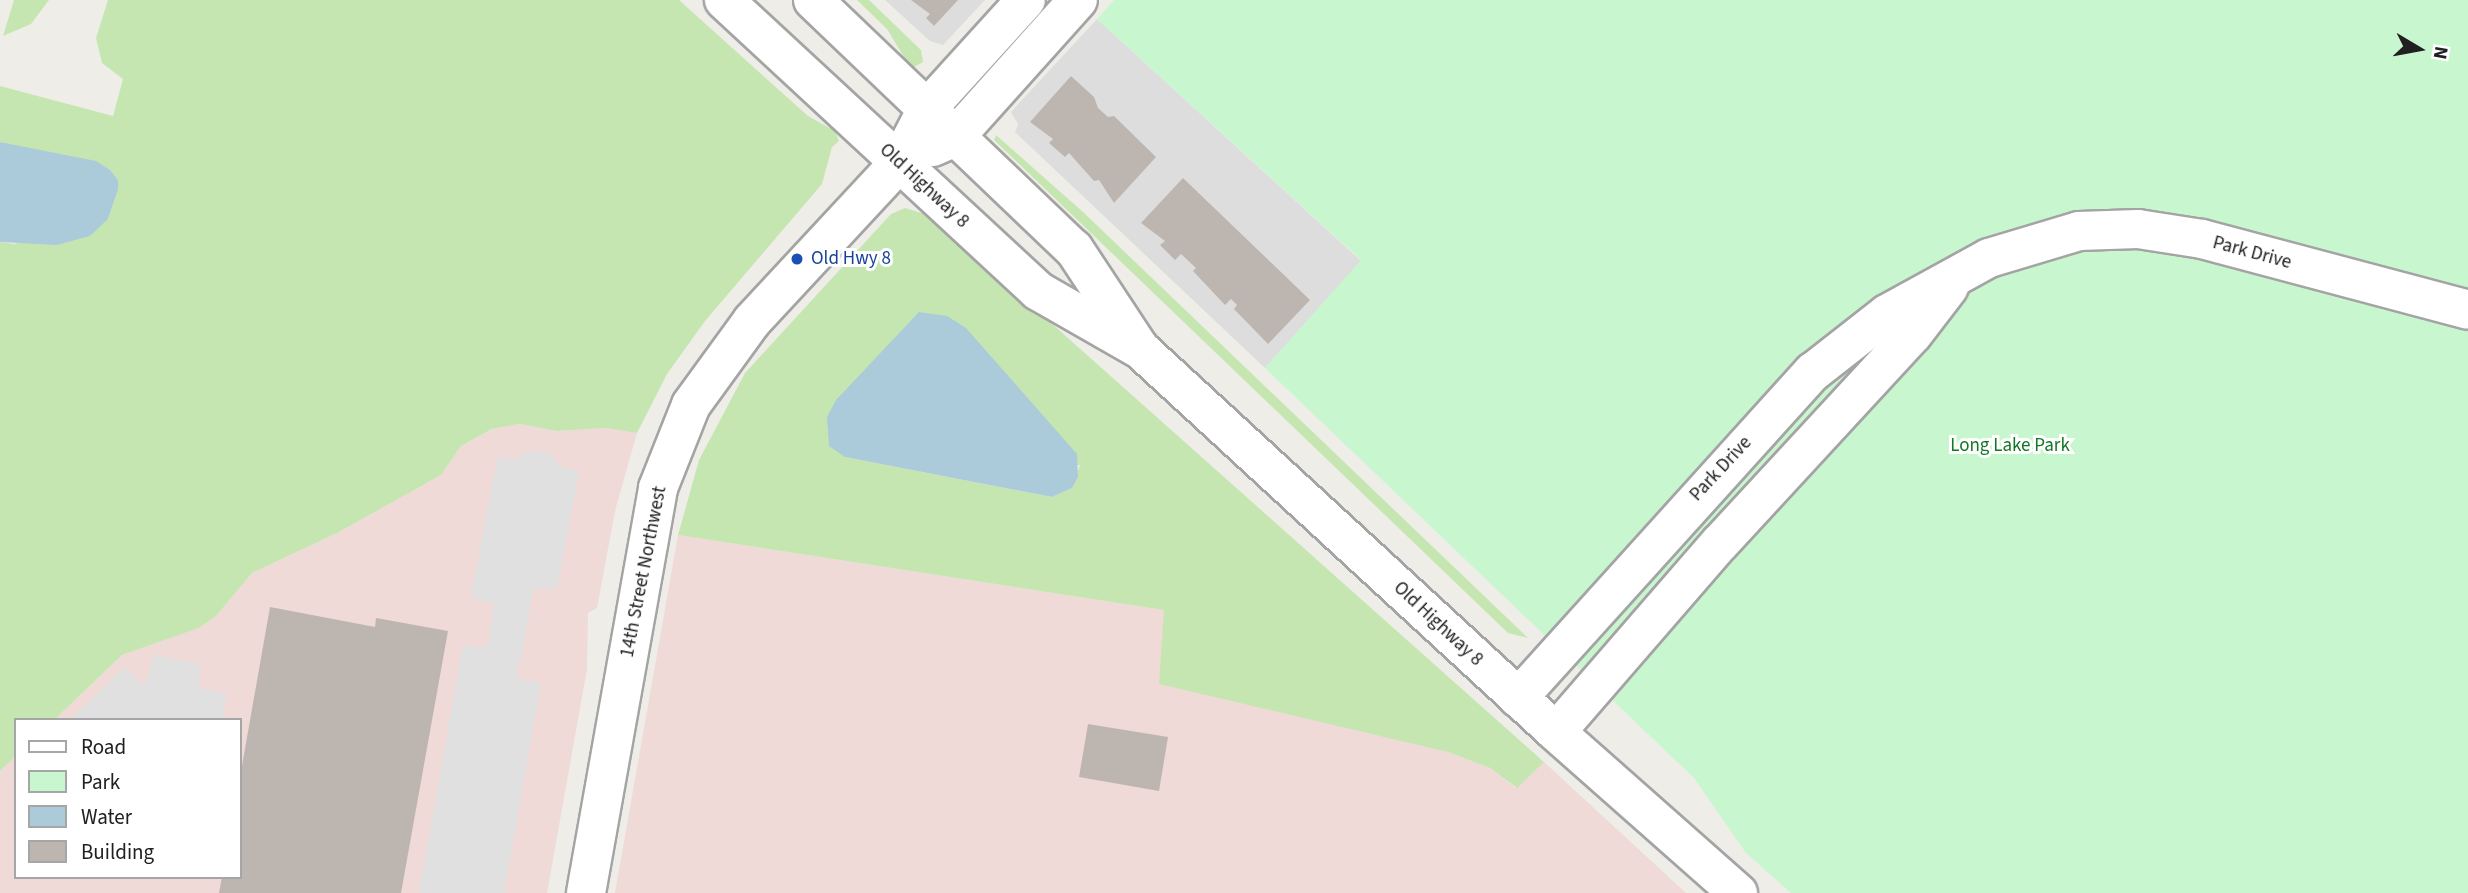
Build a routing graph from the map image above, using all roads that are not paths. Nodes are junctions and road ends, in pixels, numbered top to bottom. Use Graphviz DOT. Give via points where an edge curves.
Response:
graph roads {
  1 [pos="724,0"];
  2 [pos="813,0"];
  3 [pos="1026,0"];
  4 [pos="1072,2"];
  5 [pos="927,109"];
  6 [pos="955,136"];
  7 [pos="900,163"];
  8 [pos="1957,277"];
  9 [pos="2468,310"];
  10 [pos="1141,350"];
  11 [pos="1793,394"];
  12 [pos="1827,427"];
  13 [pos="1683,510"];
  14 [pos="1720,543"];
  15 [pos="1518,698"];
  16 [pos="1556,732"];
  17 [pos="586,893"];
  18 [pos="1738,893"];
  1 -- 7 [label="street, Old Highway 8"];
  2 -- 5 [label="street, Old Highway 8"];
  3 -- 5 [label="street, 14th Street Northwest"];
  4 -- 6 [label="street, 14th Street Northwest"];
  5 -- 6 [label="street, Old Highway 8"];
  5 -- 7 [label="street, 14th Street Northwest"];
  6 -- 7 [label="street, 14th Street Northwest"];
  6 -- 10 [label="street, Old Highway 8" via="1074,249"];
  7 -- 10 [label="street, Old Highway 8" via="1038,292"];
  7 -- 17 [label="street, 14th Street Northwest" via="709,374 677,437 659,488 648,540"];
  8 -- 9 [label="street, Park Drive" via="1989,258 2053,236 2138,229 2202,239"];
  8 -- 11 [label="street, Park Drive" via="1887,314 1813,372"];
  8 -- 12 [label="street, Park Drive" via="1913,334"];
  10 -- 15 [label="street, Old Highway 8"];
  11 -- 12 [label="street"];
  11 -- 13 [label="street, Park Drive"];
  12 -- 14 [label="street, Park Drive"];
  13 -- 14 [label="street"];
  13 -- 15 [label="street, Park Drive"];
  14 -- 16 [label="street, Park Drive"];
  15 -- 16 [label="street, Old Highway 8"];
  16 -- 18 [label="street, Old Highway 8"];
}
